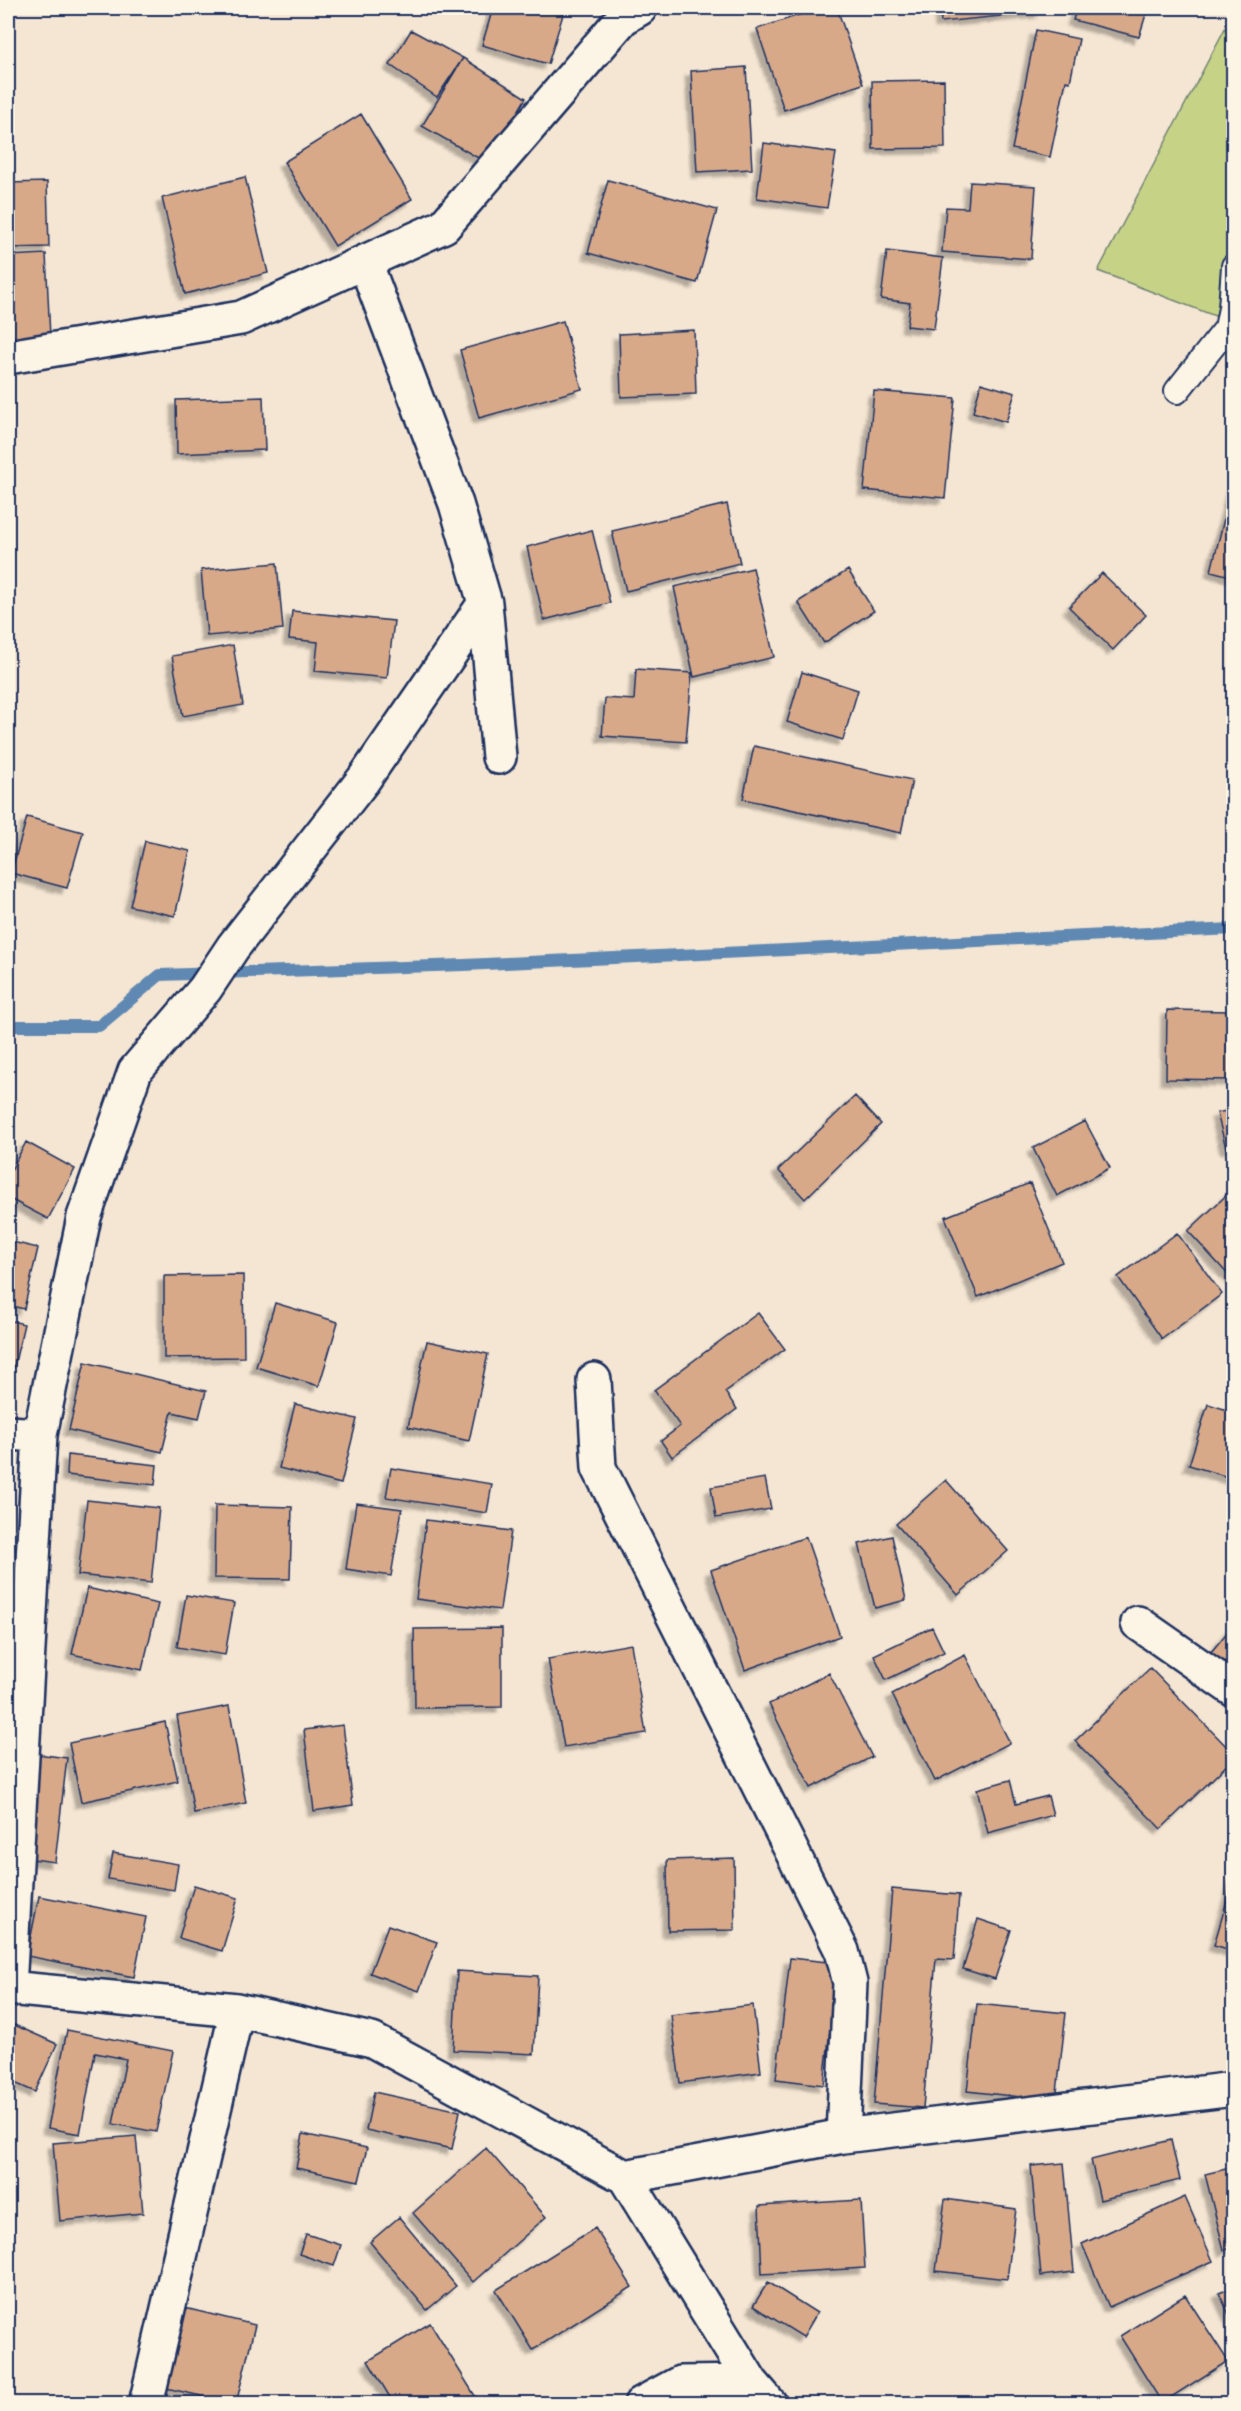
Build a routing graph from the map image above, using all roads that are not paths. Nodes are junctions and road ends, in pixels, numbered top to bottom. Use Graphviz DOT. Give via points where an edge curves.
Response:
graph roads {
  1 [pos="640,8"];
  2 [pos="365,262"];
  3 [pos="1233,266"];
  4 [pos="8,357"];
  5 [pos="1177,391"];
  6 [pos="485,603"];
  7 [pos="499,756"];
  8 [pos="594,1380"];
  9 [pos="8,1433"];
  10 [pos="40,1435"];
  11 [pos="1138,1623"];
  12 [pos="1233,1690"];
  13 [pos="8,1988"];
  14 [pos="237,2010"];
  15 [pos="1233,2089"];
  16 [pos="843,2136"];
  17 [pos="625,2177"];
  18 [pos="760,2393"];
  19 [pos="146,2403"];
  20 [pos="641,2403"];
  1 -- 2 [label="street" via="623,18 444,226"];
  2 -- 4 [label="street" via="241,318"];
  2 -- 6 [label="street" via="456,504"];
  3 -- 5 [label="lane" via="1227,328"];
  6 -- 7 [label="street"];
  6 -- 10 [label="street" via="364,779 233,947 205,989 135,1071 84,1217"];
  8 -- 16 [label="street" via="599,1468 842,1951 850,1983"];
  9 -- 10 [label="street"];
  10 -- 13 [label="street"];
  11 -- 12 [label="street"];
  13 -- 14 [label="street"];
  14 -- 17 [label="street" via="372,2040"];
  14 -- 19 [label="street"];
  15 -- 16 [label="street"];
  16 -- 17 [label="street"];
  17 -- 18 [label="street"];
  18 -- 20 [label="street" via="680,2383"];
}
